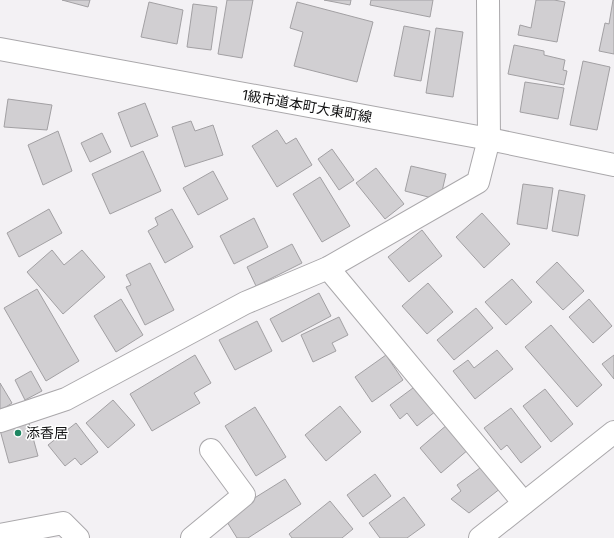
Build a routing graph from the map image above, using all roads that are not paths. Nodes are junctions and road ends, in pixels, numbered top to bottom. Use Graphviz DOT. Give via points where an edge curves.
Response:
graph roads {
  1 [pos="488,0"];
  2 [pos="0,49"];
  3 [pos="489,139"];
  4 [pos="614,165"];
  5 [pos="328,268"];
  6 [pos="0,421"];
  7 [pos="614,432"];
  8 [pos="211,450"];
  9 [pos="524,503"];
  10 [pos="0,535"];
  11 [pos="78,538"];
  12 [pos="192,538"];
  13 [pos="480,538"];
  1 -- 3 [label="street"];
  2 -- 3 [label="street, 1級市道本町大東町線"];
  3 -- 4 [label="street, 1級市道本町大東町線"];
  3 -- 5 [label="street" via="478,182"];
  5 -- 6 [label="street" via="245,304 66,399"];
  5 -- 9 [label="street"];
  7 -- 9 [label="street"];
  8 -- 12 [label="street" via="244,495"];
  9 -- 13 [label="street"];
  10 -- 11 [label="street" via="63,522"];
}
